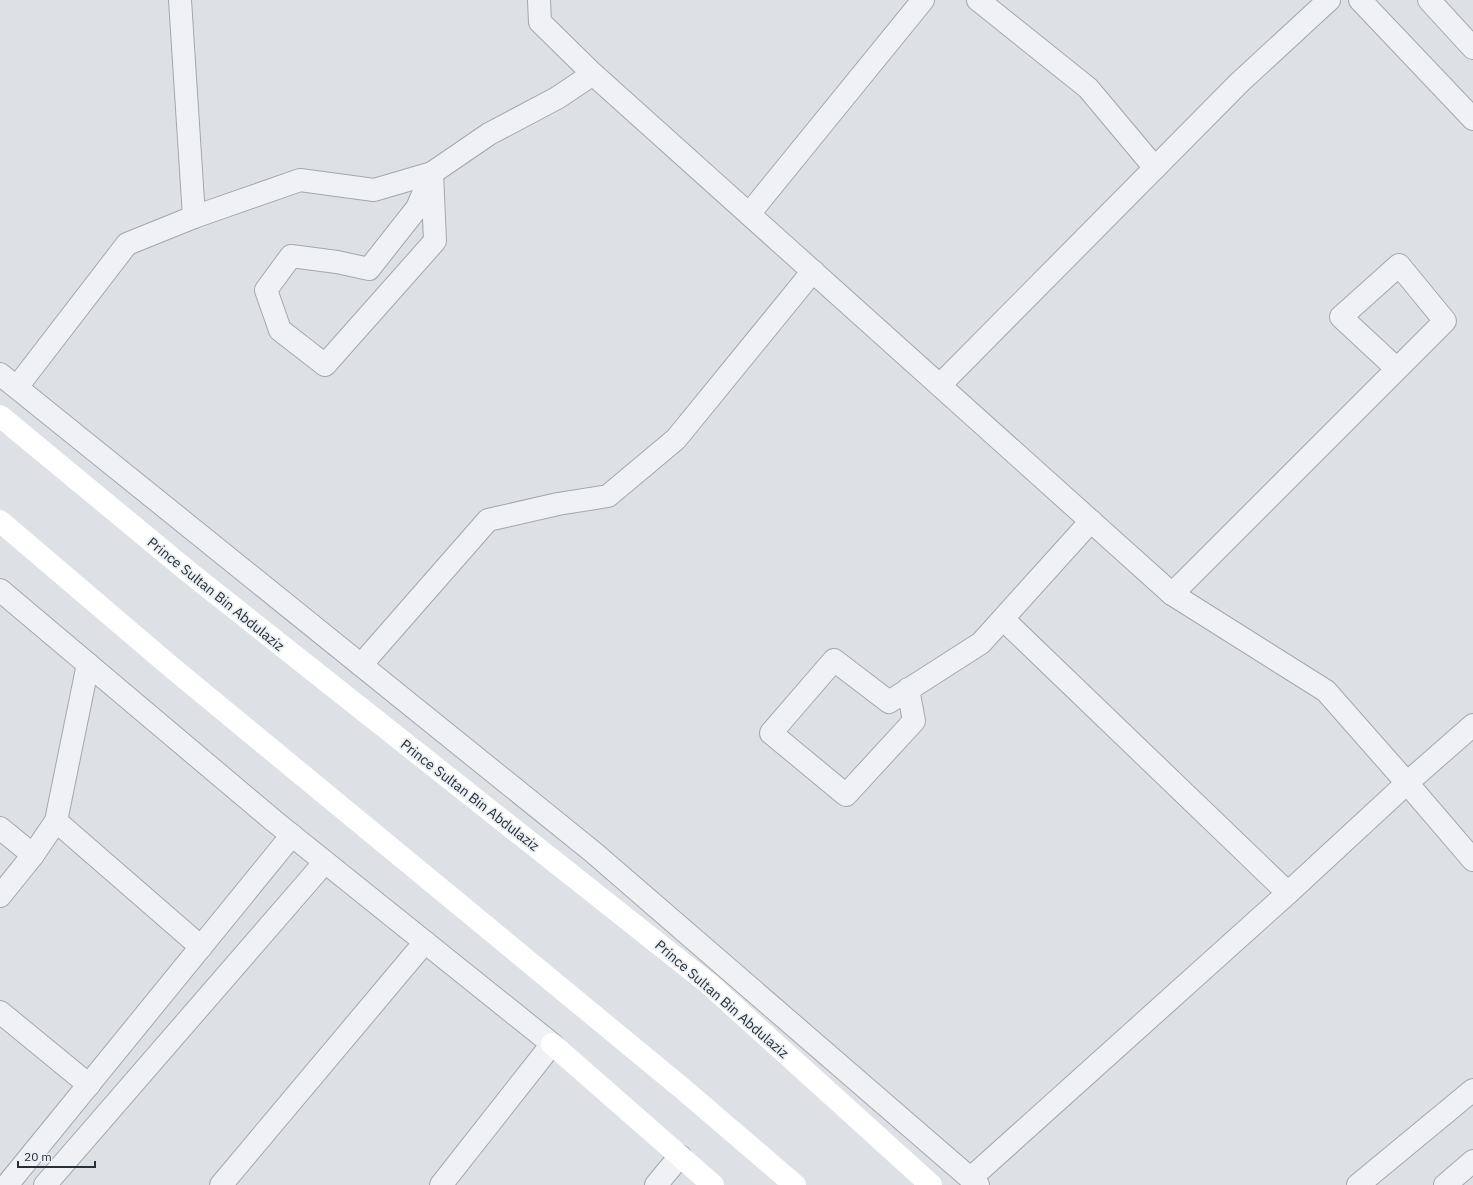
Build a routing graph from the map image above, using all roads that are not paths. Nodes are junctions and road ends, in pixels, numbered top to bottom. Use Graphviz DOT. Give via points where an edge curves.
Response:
graph roads {
  1 [pos="180,0"];
  2 [pos="539,0"];
  3 [pos="923,0"];
  4 [pos="978,0"];
  5 [pos="1329,0"];
  6 [pos="1360,0"];
  7 [pos="1429,0"];
  8 [pos="1470,40"];
  9 [pos="593,74"];
  10 [pos="1473,119"];
  11 [pos="1155,168"];
  12 [pos="432,174"];
  13 [pos="749,214"];
  14 [pos="194,217"];
  15 [pos="813,271"];
  16 [pos="1397,368"];
  17 [pos="0,374"];
  18 [pos="940,385"];
  19 [pos="17,387"];
  20 [pos="0,416"];
  21 [pos="0,521"];
  22 [pos="1091,521"];
  23 [pos="0,590"];
  24 [pos="1172,594"];
  25 [pos="1003,619"];
  26 [pos="88,664"];
  27 [pos="361,665"];
  28 [pos="908,689"];
  29 [pos="1473,725"];
  30 [pos="1407,783"];
  31 [pos="56,821"];
  32 [pos="0,828"];
  33 [pos="292,836"];
  34 [pos="33,854"];
  35 [pos="1473,860"];
  36 [pos="325,862"];
  37 [pos="1288,893"];
  38 [pos="0,896"];
  39 [pos="425,942"];
  40 [pos="201,947"];
  41 [pos="0,1012"];
  42 [pos="552,1044"];
  43 [pos="89,1085"];
  44 [pos="1473,1090"];
  45 [pos="680,1156"];
  46 [pos="1473,1161"];
  47 [pos="974,1182"];
  48 [pos="7,1185"];
  49 [pos="45,1185"];
  50 [pos="220,1185"];
  51 [pos="441,1185"];
  52 [pos="656,1185"];
  53 [pos="713,1185"];
  54 [pos="794,1185"];
  55 [pos="931,1185"];
  56 [pos="1358,1185"];
  57 [pos="1445,1185"];
  1 -- 14 [label="street"];
  2 -- 9 [label="street" via="540,22"];
  3 -- 13 [label="street"];
  4 -- 11 [label="street" via="1088,88"];
  5 -- 11 [label="street" via="1240,82"];
  6 -- 10 [label="street"];
  7 -- 8 [label="street"];
  9 -- 12 [label="street" via="556,98 490,134"];
  9 -- 13 [label="street"];
  11 -- 18 [label="street"];
  12 -- 12 [label="street" via="435,241 325,366 280,330 266,290 291,256 369,269 417,208"];
  12 -- 14 [label="street" via="374,190 300,180"];
  13 -- 15 [label="street"];
  14 -- 19 [label="street" via="127,244"];
  15 -- 18 [label="street"];
  15 -- 27 [label="street" via="676,439 608,496 488,520"];
  16 -- 16 [label="street" via="1445,321 1399,265 1341,317"];
  16 -- 24 [label="street"];
  17 -- 19 [label="street"];
  18 -- 22 [label="street"];
  19 -- 27 [label="street"];
  20 -- 55 [label="main road, Prince Sultan Bin Abdulaziz" via="190,573 709,984"];
  21 -- 54 [label="main road" via="170,666 677,1084"];
  22 -- 24 [label="street"];
  22 -- 25 [label="street"];
  23 -- 26 [label="street"];
  24 -- 30 [label="street" via="1326,691"];
  25 -- 28 [label="street" via="981,643"];
  25 -- 37 [label="street"];
  26 -- 31 [label="street"];
  26 -- 33 [label="street"];
  27 -- 47 [label="street" via="593,852"];
  28 -- 28 [label="street" via="889,702 834,660 771,734 846,795 914,721"];
  29 -- 30 [label="street"];
  30 -- 35 [label="street"];
  30 -- 37 [label="street"];
  31 -- 34 [label="street"];
  31 -- 40 [label="street"];
  32 -- 34 [label="street"];
  33 -- 36 [label="street"];
  33 -- 40 [label="street"];
  34 -- 38 [label="street"];
  36 -- 39 [label="street"];
  36 -- 49 [label="street"];
  37 -- 47 [label="street"];
  39 -- 42 [label="street"];
  39 -- 50 [label="street"];
  40 -- 43 [label="street"];
  41 -- 43 [label="street"];
  42 -- 45 [label="main road"];
  42 -- 51 [label="street"];
  43 -- 48 [label="street"];
  44 -- 56 [label="street"];
  45 -- 52 [label="street"];
  45 -- 53 [label="main road"];
  46 -- 57 [label="street"];
}
